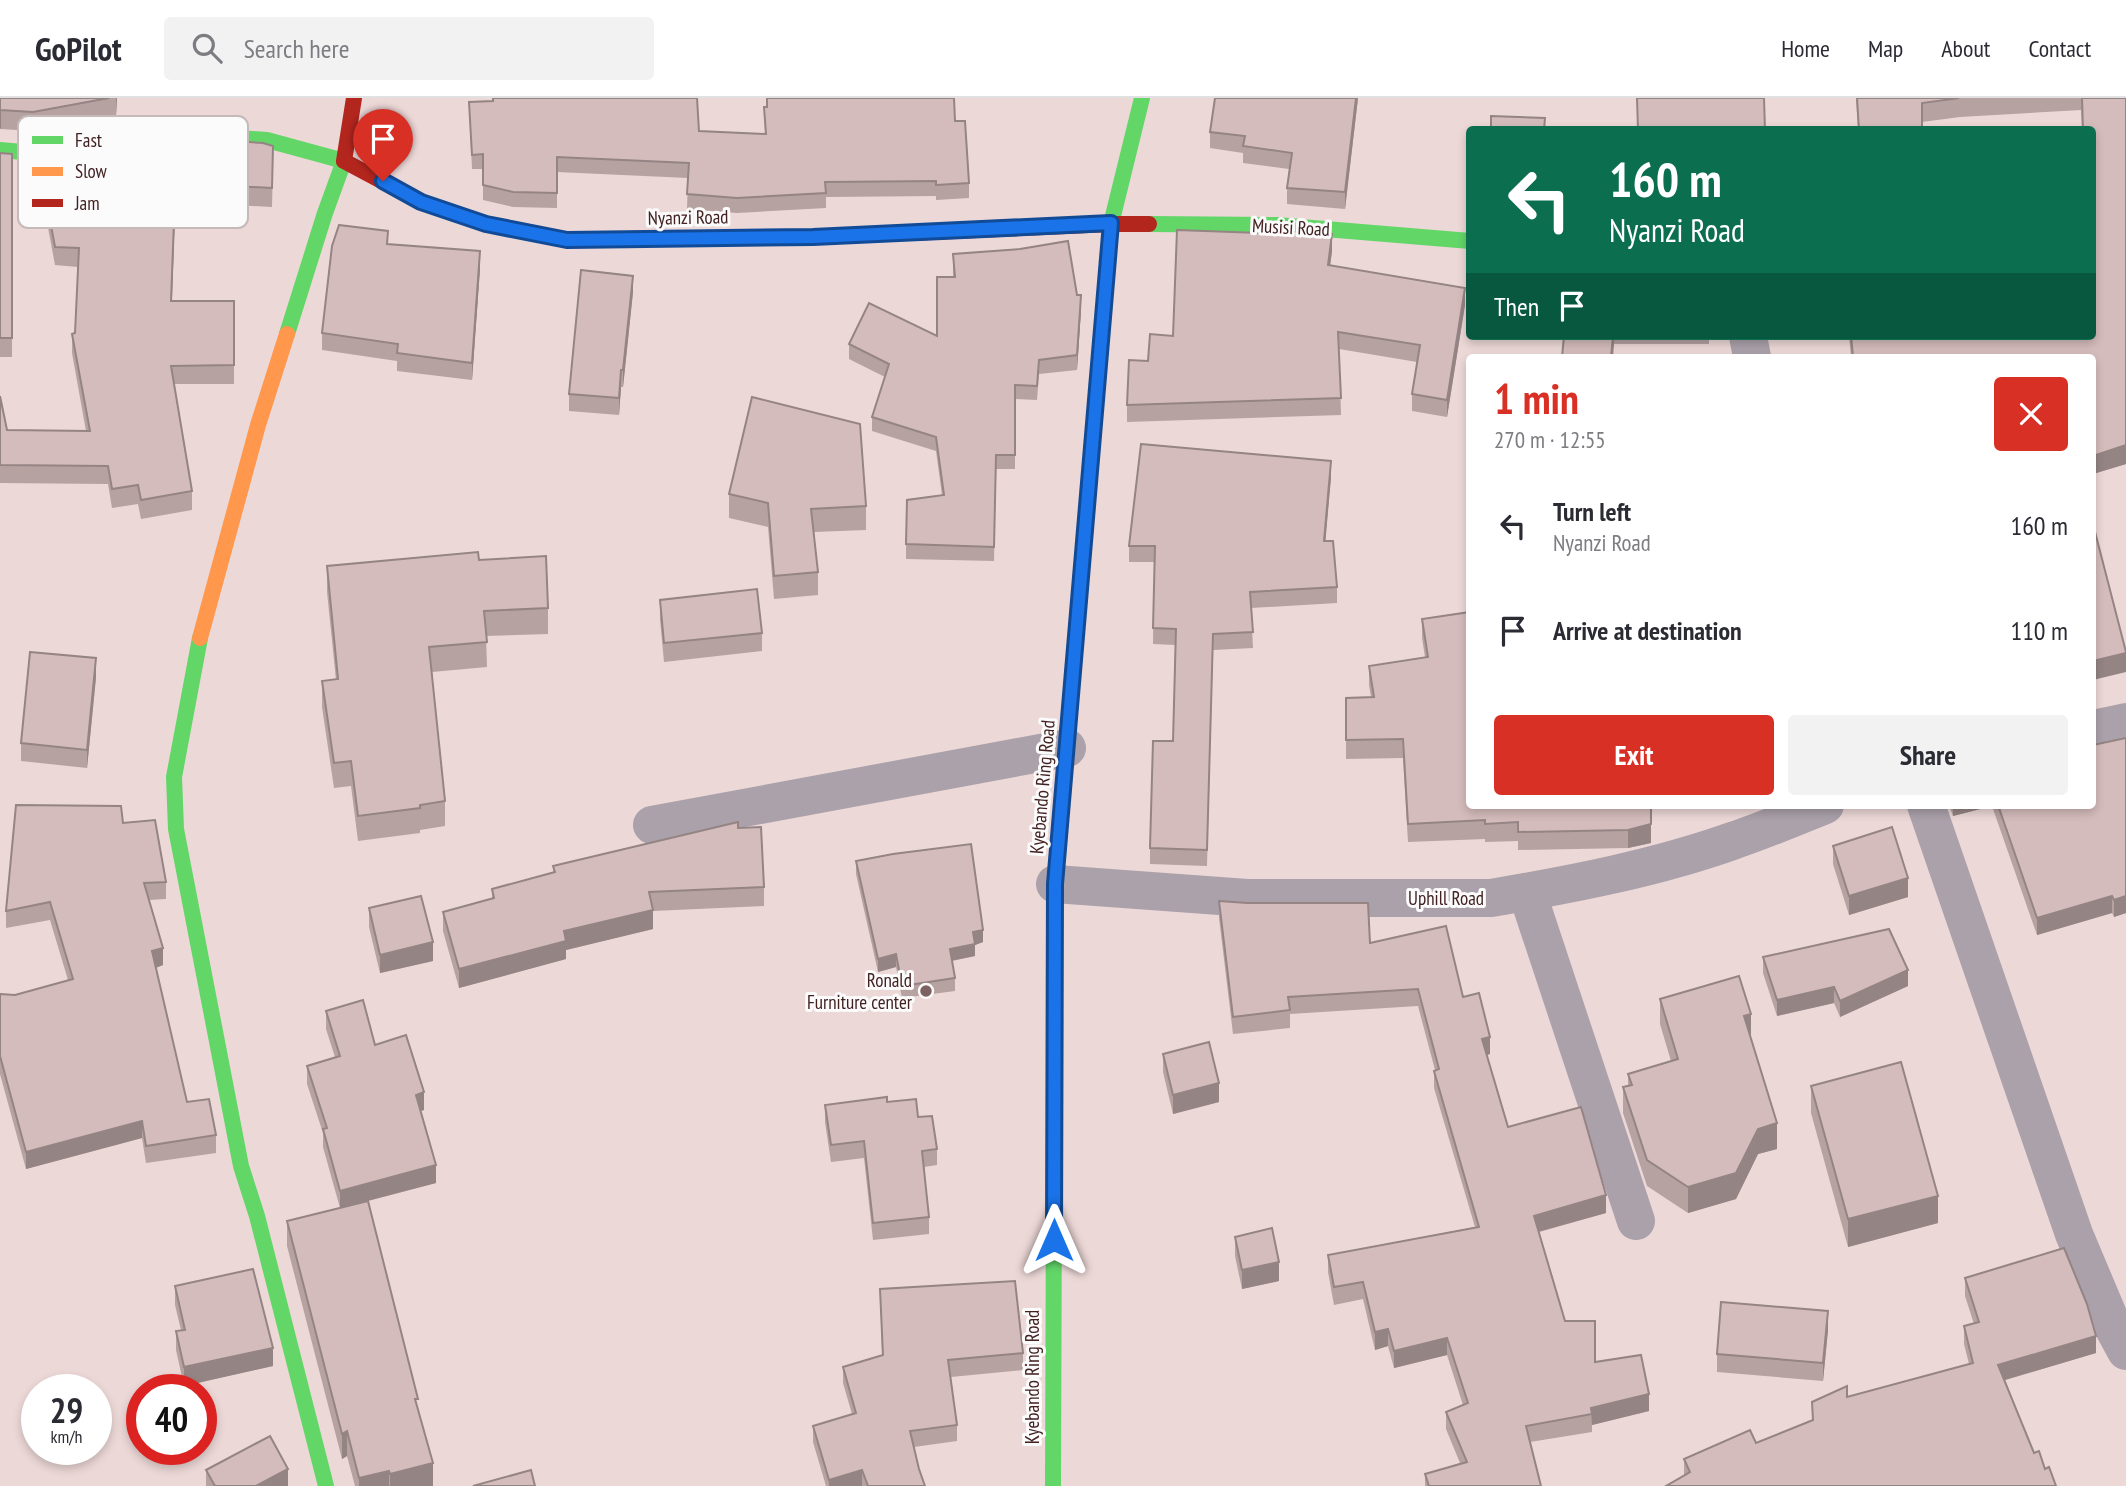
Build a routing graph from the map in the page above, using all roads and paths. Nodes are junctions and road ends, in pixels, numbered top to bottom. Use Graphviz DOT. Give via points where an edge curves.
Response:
graph roads {
  1 [pos="354,98"];
  2 [pos="1142,98"];
  3 [pos="248,139"];
  4 [pos="0,150"];
  5 [pos="18,152"];
  6 [pos="344,161"];
  7 [pos="1111,223"];
  8 [pos="1466,241"];
  9 [pos="2126,722"];
  10 [pos="2096,728"];
  11 [pos="1067,748"];
  12 [pos="1812,809"];
  13 [pos="1927,809"];
  14 [pos="653,825"];
  15 [pos="1055,884"];
  16 [pos="1527,892"];
  17 [pos="1636,1221"];
  18 [pos="2126,1350"];
  19 [pos="326,1486"];
  20 [pos="1053,1486"];
  1 -- 6 [label="street"];
  2 -- 7 [label="street, Kyebando Ring Road"];
  3 -- 6 [label="street, Nyanzi Road"];
  4 -- 5 [label="street, Nyanzi Road"];
  6 -- 7 [label="street, Nyanzi Road" via="421,202 486,224 567,240 813,237"];
  6 -- 19 [label="street" via="258,425 203,621 174,777 176,829 241,1166"];
  7 -- 8 [label="street, Musisi Road" via="1277,225"];
  7 -- 11 [label="street, Kyebando Ring Road"];
  9 -- 10 [label="street"];
  11 -- 14 [label="street"];
  11 -- 15 [label="street, Kyebando Ring Road"];
  12 -- 16 [label="street, Uphill Road" via="1663,862"];
  13 -- 18 [label="street" via="2074,1234"];
  15 -- 16 [label="street, Uphill Road" via="1247,898 1491,898"];
  15 -- 20 [label="street, Kyebando Ring Road"];
  16 -- 17 [label="street"];
}
